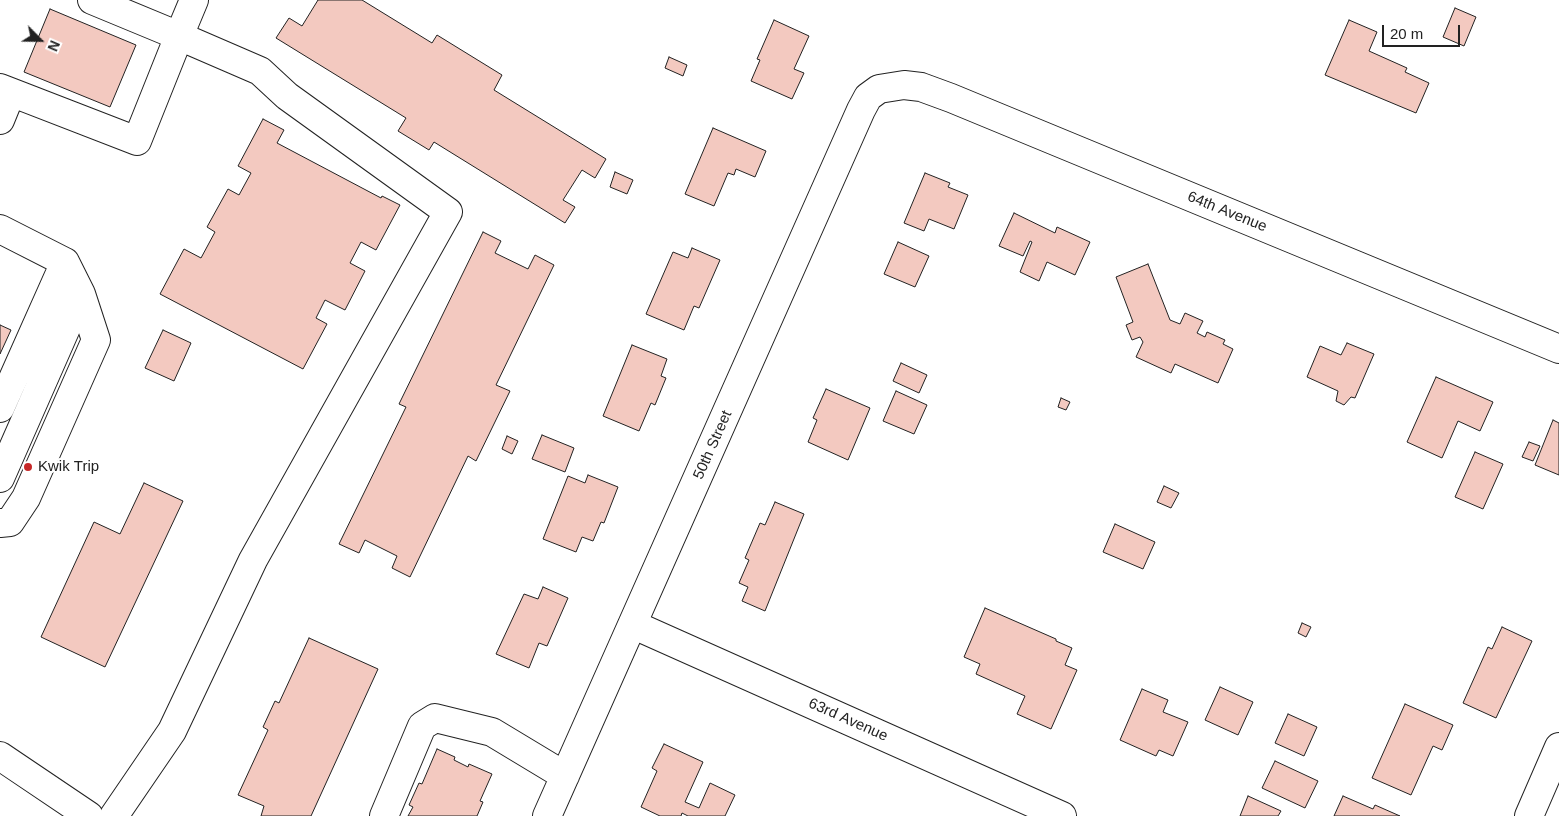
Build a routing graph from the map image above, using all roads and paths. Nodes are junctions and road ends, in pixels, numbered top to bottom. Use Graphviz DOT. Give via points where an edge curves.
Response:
graph roads {
  1 [pos="92,0"];
  2 [pos="194,0"];
  3 [pos="179,36"];
  4 [pos="892,85"];
  5 [pos="6,91"];
  6 [pos="0,120"];
  7 [pos="0,229"];
  8 [pos="65,262"];
  9 [pos="81,294"];
  10 [pos="1559,349"];
  11 [pos="0,408"];
  12 [pos="0,478"];
  13 [pos="0,523"];
  14 [pos="634,625"];
  15 [pos="1559,747"];
  16 [pos="0,756"];
  17 [pos="565,776"];
  18 [pos="89,816"];
  19 [pos="114,816"];
  20 [pos="384,816"];
  21 [pos="547,816"];
  22 [pos="1062,816"];
  23 [pos="1529,816"];
  1 -- 3 [label="street"];
  2 -- 3 [label="street"];
  3 -- 5 [label="street" via="137,141"];
  3 -- 19 [label="street" via="260,71 287,96 448,212 253,560 172,730"];
  4 -- 10 [label="street, 64th Avenue" via="921,87 951,98"];
  4 -- 14 [label="street, 50th Street" via="868,98 861,110"];
  5 -- 6 [label="street"];
  7 -- 8 [label="street"];
  8 -- 9 [label="street"];
  8 -- 11 [label="street"];
  9 -- 12 [label="street"];
  9 -- 13 [label="street" via="96,340 26,498 10,522"];
  14 -- 17 [label="street, 50th Street"];
  14 -- 22 [label="street, 63rd Avenue"];
  15 -- 23 [label="street"];
  16 -- 18 [label="street"];
  17 -- 20 [label="street" via="492,732 434,718 422,726"];
  17 -- 21 [label="street, 50th Street"];
}
